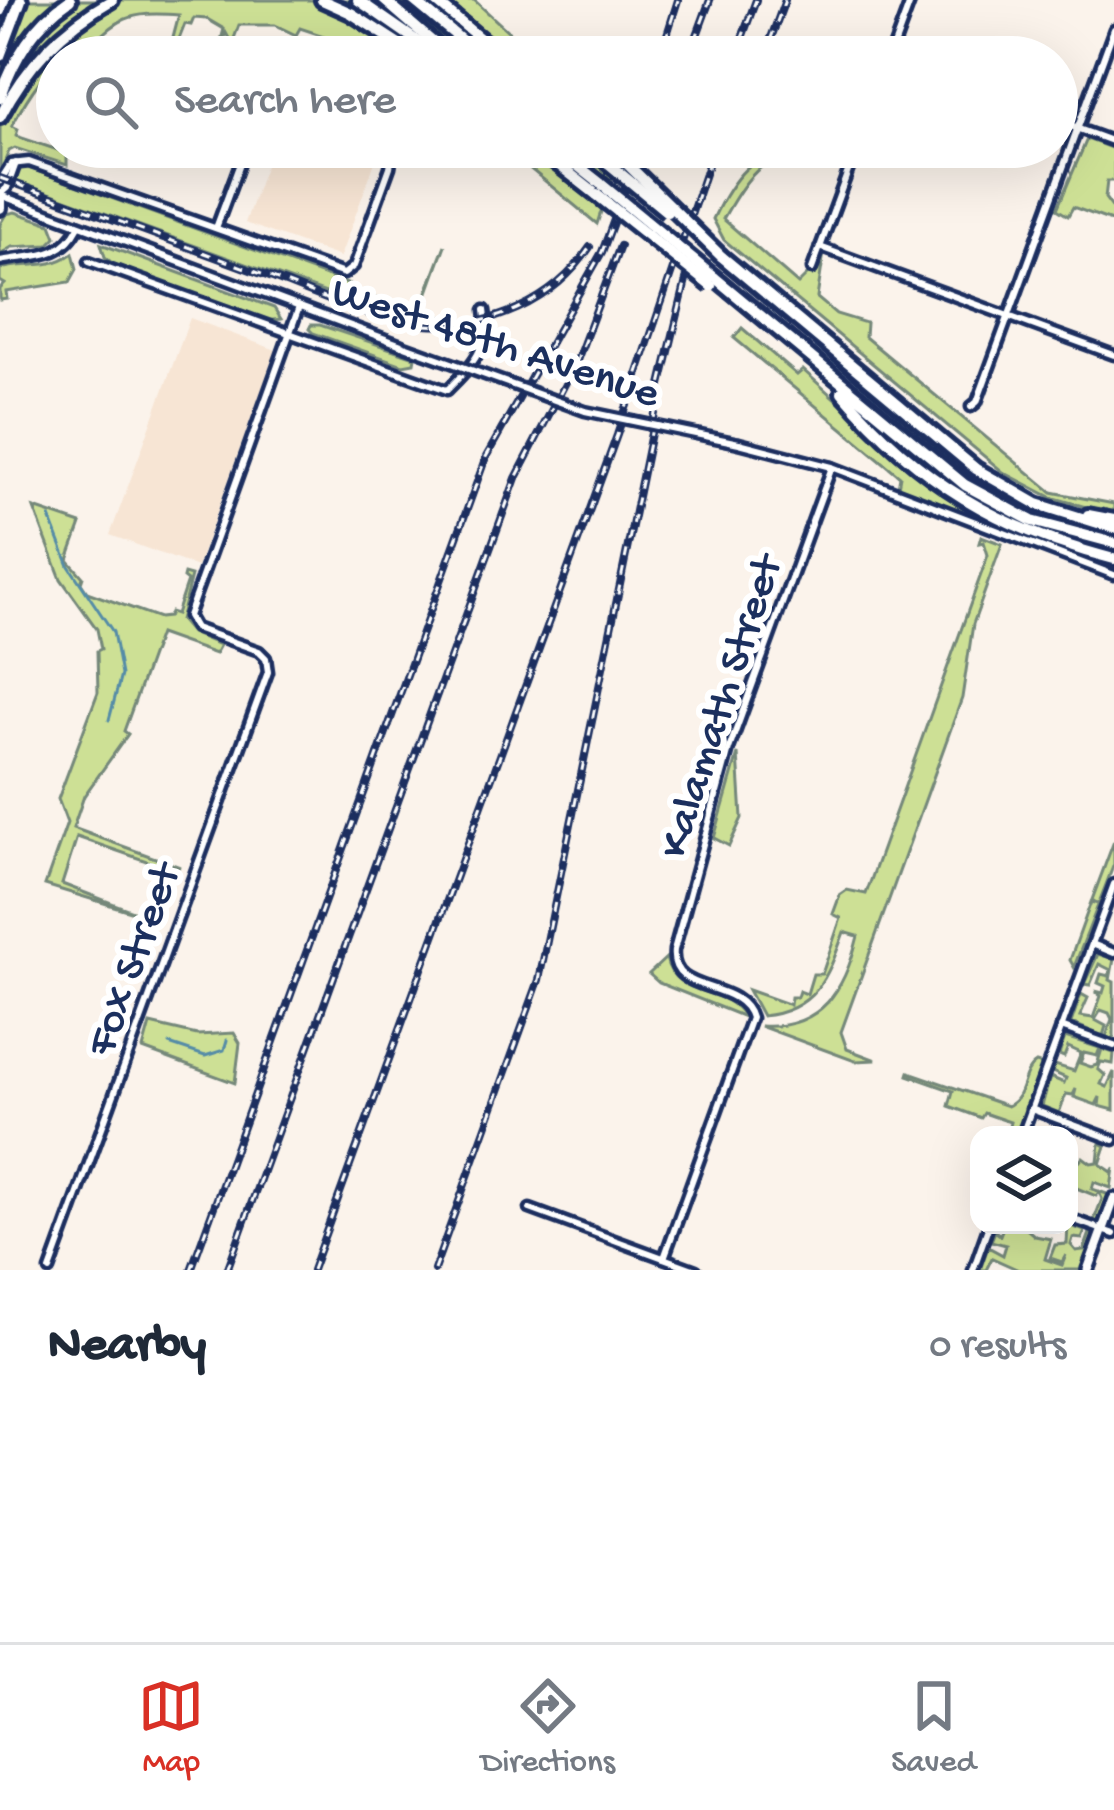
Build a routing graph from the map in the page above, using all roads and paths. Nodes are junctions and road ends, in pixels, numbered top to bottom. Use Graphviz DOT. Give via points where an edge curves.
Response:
graph roads {
  1 [pos="4,0"];
  2 [pos="20,0"];
  3 [pos="70,0"];
  4 [pos="112,0"];
  5 [pos="322,0"];
  6 [pos="358,0"];
  7 [pos="413,0"];
  8 [pos="911,0"];
  9 [pos="437,2"];
  10 [pos="383,4"];
  11 [pos="0,11"];
  12 [pos="1113,34"];
  13 [pos="59,36"];
  14 [pos="388,36"];
  15 [pos="417,36"];
  16 [pos="423,36"];
  17 [pos="457,36"];
  18 [pos="477,36"];
  19 [pos="898,36"];
  20 [pos="0,56"];
  21 [pos="36,60"];
  22 [pos="0,98"];
  23 [pos="0,117"];
  24 [pos="1078,126"];
  25 [pos="1078,129"];
  26 [pos="1114,142"];
  27 [pos="19,161"];
  28 [pos="36,167"];
  29 [pos="39,168"];
  30 [pos="238,168"];
  31 [pos="388,168"];
  32 [pos="567,168"];
  33 [pos="576,168"];
  34 [pos="626,168"];
  35 [pos="849,168"];
  36 [pos="1063,168"];
  37 [pos="0,182"];
  38 [pos="599,190"];
  39 [pos="0,196"];
  40 [pos="0,208"];
  41 [pos="80,225"];
  42 [pos="216,229"];
  43 [pos="820,247"];
  44 [pos="0,261"];
  45 [pos="89,261"];
  46 [pos="812,269"];
  47 [pos="299,307"];
  48 [pos="485,310"];
  49 [pos="1008,316"];
  50 [pos="326,317"];
  51 [pos="290,333"];
  52 [pos="1114,355"];
  53 [pos="824,371"];
  54 [pos="971,407"];
  55 [pos="832,466"];
  56 [pos="1114,524"];
  57 [pos="1114,543"];
  58 [pos="1114,559"];
  59 [pos="1114,575"];
  60 [pos="1114,884"];
  61 [pos="1092,944"];
  62 [pos="1114,952"];
  63 [pos="1061,1028"];
  64 [pos="1114,1046"];
  65 [pos="1031,1109"];
  66 [pos="1025,1126"];
  67 [pos="1114,1140"];
  68 [pos="1114,1199"];
  69 [pos="530,1209"];
  70 [pos="1078,1221"];
  71 [pos="1108,1232"];
  72 [pos="986,1234"];
  73 [pos="664,1258"];
  74 [pos="50,1270"];
  75 [pos="696,1270"];
  76 [pos="973,1270"];
  77 [pos="1088,1270"];
  1 -- 11 [label="highway"];
  2 -- 20 [label="highway"];
  3 -- 22 [label="highway" via="23,46"];
  4 -- 13 [label="highway"];
  5 -- 14 [label="highway"];
  6 -- 10 [label="highway"];
  7 -- 17 [label="highway"];
  8 -- 19 [label="street"];
  9 -- 18 [label="highway"];
  10 -- 15 [label="highway"];
  10 -- 16 [label="highway"];
  12 -- 24 [label="street"];
  21 -- 23 [label="highway"];
  25 -- 26 [label="street"];
  27 -- 28 [label="street"];
  27 -- 37 [label="street"];
  27 -- 39 [label="street"];
  29 -- 42 [label="street"];
  30 -- 42 [label="street"];
  31 -- 42 [label="street" via="347,274"];
  32 -- 38 [label="highway"];
  33 -- 38 [label="highway"];
  34 -- 56 [label="highway, bridge" via="988,477 1037,504"];
  35 -- 43 [label="street"];
  36 -- 49 [label="street"];
  38 -- 53 [label="highway, bridge"];
  39 -- 40 [label="highway"];
  39 -- 41 [label="street, West 48th Avenue"];
  41 -- 44 [label="street" via="55,252"];
  41 -- 47 [label="street, West 48th Avenue"];
  43 -- 46 [label="street"];
  43 -- 49 [label="street"];
  45 -- 51 [label="street, West 48th Avenue"];
  47 -- 50 [label="street, West 48th Avenue"];
  47 -- 51 [label="street"];
  48 -- 51 [label="street, West 48th Avenue" via="486,334 473,365 447,390"];
  49 -- 52 [label="street"];
  49 -- 54 [label="street"];
  50 -- 51 [label="street" via="305,318"];
  50 -- 55 [label="street, West 48th Avenue, bridge" via="585,411"];
  51 -- 74 [label="street, Fox Street" via="188,613 198,630 260,651 268,668"];
  53 -- 57 [label="highway" via="991,501"];
  53 -- 58 [label="highway" via="965,502 1017,529"];
  55 -- 59 [label="street, West 48th Avenue"];
  55 -- 73 [label="street, Kalamath Street" via="729,749 674,950 674,966 686,979 746,1005 750,1027"];
  60 -- 61 [label="street"];
  61 -- 62 [label="street"];
  61 -- 63 [label="street"];
  63 -- 64 [label="street"];
  63 -- 65 [label="street"];
  65 -- 66 [label="street"];
  65 -- 67 [label="street"];
  68 -- 71 [label="main road"];
  69 -- 73 [label="street"];
  70 -- 71 [label="street"];
  71 -- 77 [label="main road"];
  72 -- 76 [label="street"];
  73 -- 75 [label="street"];
}
